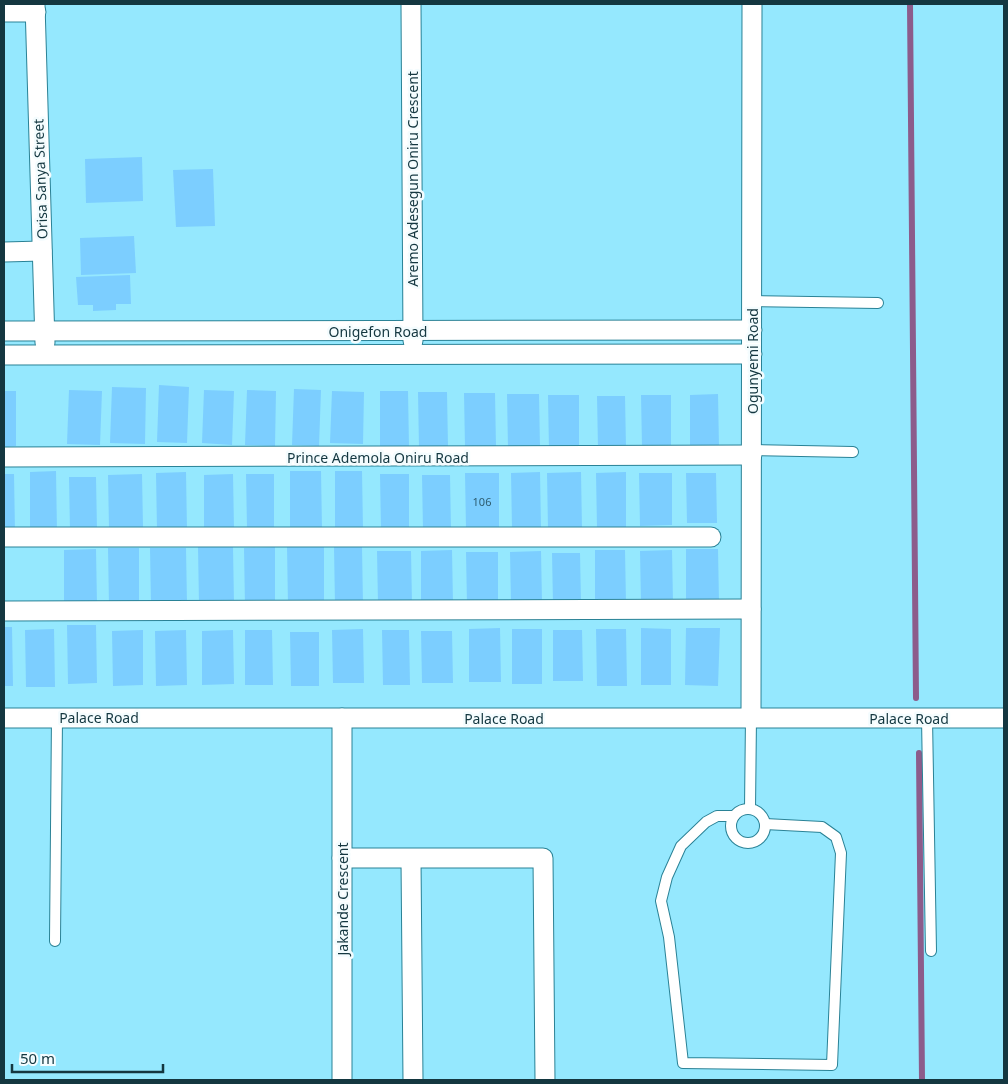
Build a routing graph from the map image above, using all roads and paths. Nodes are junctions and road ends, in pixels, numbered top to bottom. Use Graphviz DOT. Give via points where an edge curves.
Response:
graph roads {
  1 [pos="411,4"];
  2 [pos="752,4"];
  3 [pos="35,8"];
  4 [pos="4,12"];
  5 [pos="42,251"];
  6 [pos="4,252"];
  7 [pos="752,301"];
  8 [pos="878,303"];
  9 [pos="413,330"];
  10 [pos="752,330"];
  11 [pos="44,331"];
  12 [pos="4,332"];
  13 [pos="752,354"];
  14 [pos="4,355"];
  15 [pos="45,355"];
  16 [pos="413,355"];
  17 [pos="854,452"];
  18 [pos="752,453"];
  19 [pos="4,457"];
  20 [pos="4,537"];
  21 [pos="711,537"];
  22 [pos="751,609"];
  23 [pos="4,611"];
  24 [pos="57,717"];
  25 [pos="751,717"];
  26 [pos="4,718"];
  27 [pos="342,718"];
  28 [pos="928,718"];
  29 [pos="1004,718"];
  30 [pos="750,809"];
  31 [pos="734,816"];
  32 [pos="765,824"];
  33 [pos="342,858"];
  34 [pos="411,860"];
  35 [pos="55,941"];
  36 [pos="931,951"];
  37 [pos="342,1080"];
  38 [pos="413,1080"];
  39 [pos="545,1080"];
  1 -- 9 [label="street, Aremo Adesegun Oniru Crescent"];
  2 -- 7 [label="street, Ogunyemi Road"];
  3 -- 4 [label="street"];
  3 -- 5 [label="street, Orisa Sanya Street"];
  5 -- 6 [label="street"];
  5 -- 11 [label="street, Orisa Sanya Street"];
  7 -- 8 [label="lane"];
  7 -- 10 [label="street, Ogunyemi Road"];
  9 -- 10 [label="street, Onigefon Road"];
  9 -- 11 [label="street, Onigefon Road"];
  9 -- 16 [label="street, Aremo Adesegun Oniru Crescent"];
  10 -- 13 [label="street, Ogunyemi Road"];
  11 -- 12 [label="street, Onigefon Road"];
  11 -- 15 [label="street, Orisa Sanya Street"];
  13 -- 16 [label="street, Onigefon Road"];
  13 -- 18 [label="street, Ogunyemi Road"];
  14 -- 15 [label="street, Onigefon Road"];
  15 -- 16 [label="street, Onigefon Road"];
  17 -- 18 [label="lane"];
  18 -- 19 [label="street, Prince Ademola Oniru Road"];
  18 -- 22 [label="street, Ogunyemi Road"];
  20 -- 21 [label="street"];
  22 -- 23 [label="street"];
  22 -- 25 [label="street, Ogunyemi Road"];
  24 -- 26 [label="street, Palace Road"];
  24 -- 27 [label="street, Palace Road"];
  24 -- 35 [label="lane"];
  25 -- 27 [label="street, Palace Road"];
  25 -- 28 [label="street, Palace Road"];
  25 -- 30 [label="lane"];
  27 -- 33 [label="street, Jakande Crescent"];
  28 -- 29 [label="street, Palace Road"];
  28 -- 36 [label="lane"];
  30 -- 31 [label="lane" via="741,810"];
  30 -- 32 [label="lane" via="760,814"];
  31 -- 32 [label="lane" via="731,828 741,842 758,840"];
  31 -- 32 [label="lane" via="717,816 706,822 681,846 667,877 661,901 669,937 683,1063 832,1065 842,852 836,837 822,827"];
  33 -- 34 [label="street"];
  33 -- 37 [label="street, Jakande Crescent"];
  34 -- 38 [label="street"];
  34 -- 39 [label="street" via="543,858"];
}
